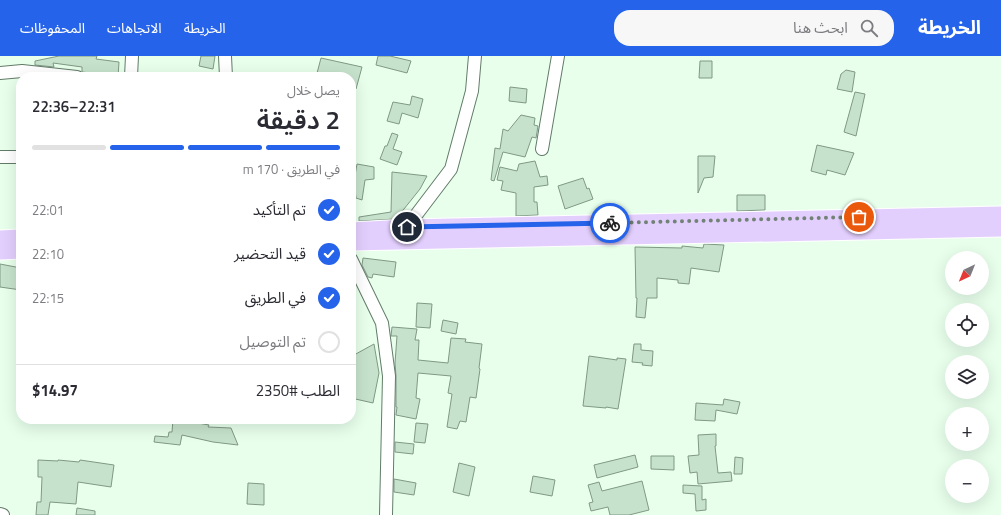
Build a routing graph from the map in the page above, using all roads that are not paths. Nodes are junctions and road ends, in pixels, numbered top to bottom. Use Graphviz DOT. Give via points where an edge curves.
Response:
graph roads {
  1 [pos="132,56"];
  2 [pos="225,56"];
  3 [pos="475,56"];
  4 [pos="558,56"];
  5 [pos="31,72"];
  6 [pos="131,72"];
  7 [pos="226,72"];
  8 [pos="0,73"];
  9 [pos="542,149"];
  10 [pos="0,157"];
  11 [pos="16,157"];
  12 [pos="1001,214"];
  13 [pos="432,226"];
  14 [pos="407,227"];
  15 [pos="1001,229"];
  16 [pos="356,230"];
  17 [pos="16,237"];
  18 [pos="0,238"];
  19 [pos="434,242"];
  20 [pos="356,243"];
  21 [pos="16,251"];
  22 [pos="0,252"];
  23 [pos="356,269"];
  24 [pos="0,514"];
  25 [pos="3,515"];
  26 [pos="386,515"];
  1 -- 6 [label="street"];
  2 -- 7 [label="street"];
  3 -- 14 [label="street" via="472,91 451,169"];
  4 -- 9 [label="street"];
  5 -- 8 [label="street"];
  10 -- 11 [label="street"];
  12 -- 13 [label="main road"];
  13 -- 14 [label="main road"];
  13 -- 19 [label="main road"];
  14 -- 16 [label="main road"];
  15 -- 19 [label="main road"];
  17 -- 18 [label="main road"];
  19 -- 20 [label="main road"];
  21 -- 22 [label="main road"];
  23 -- 26 [label="street" via="382,323 389,376"];
  24 -- 25 [label="street"];
}
